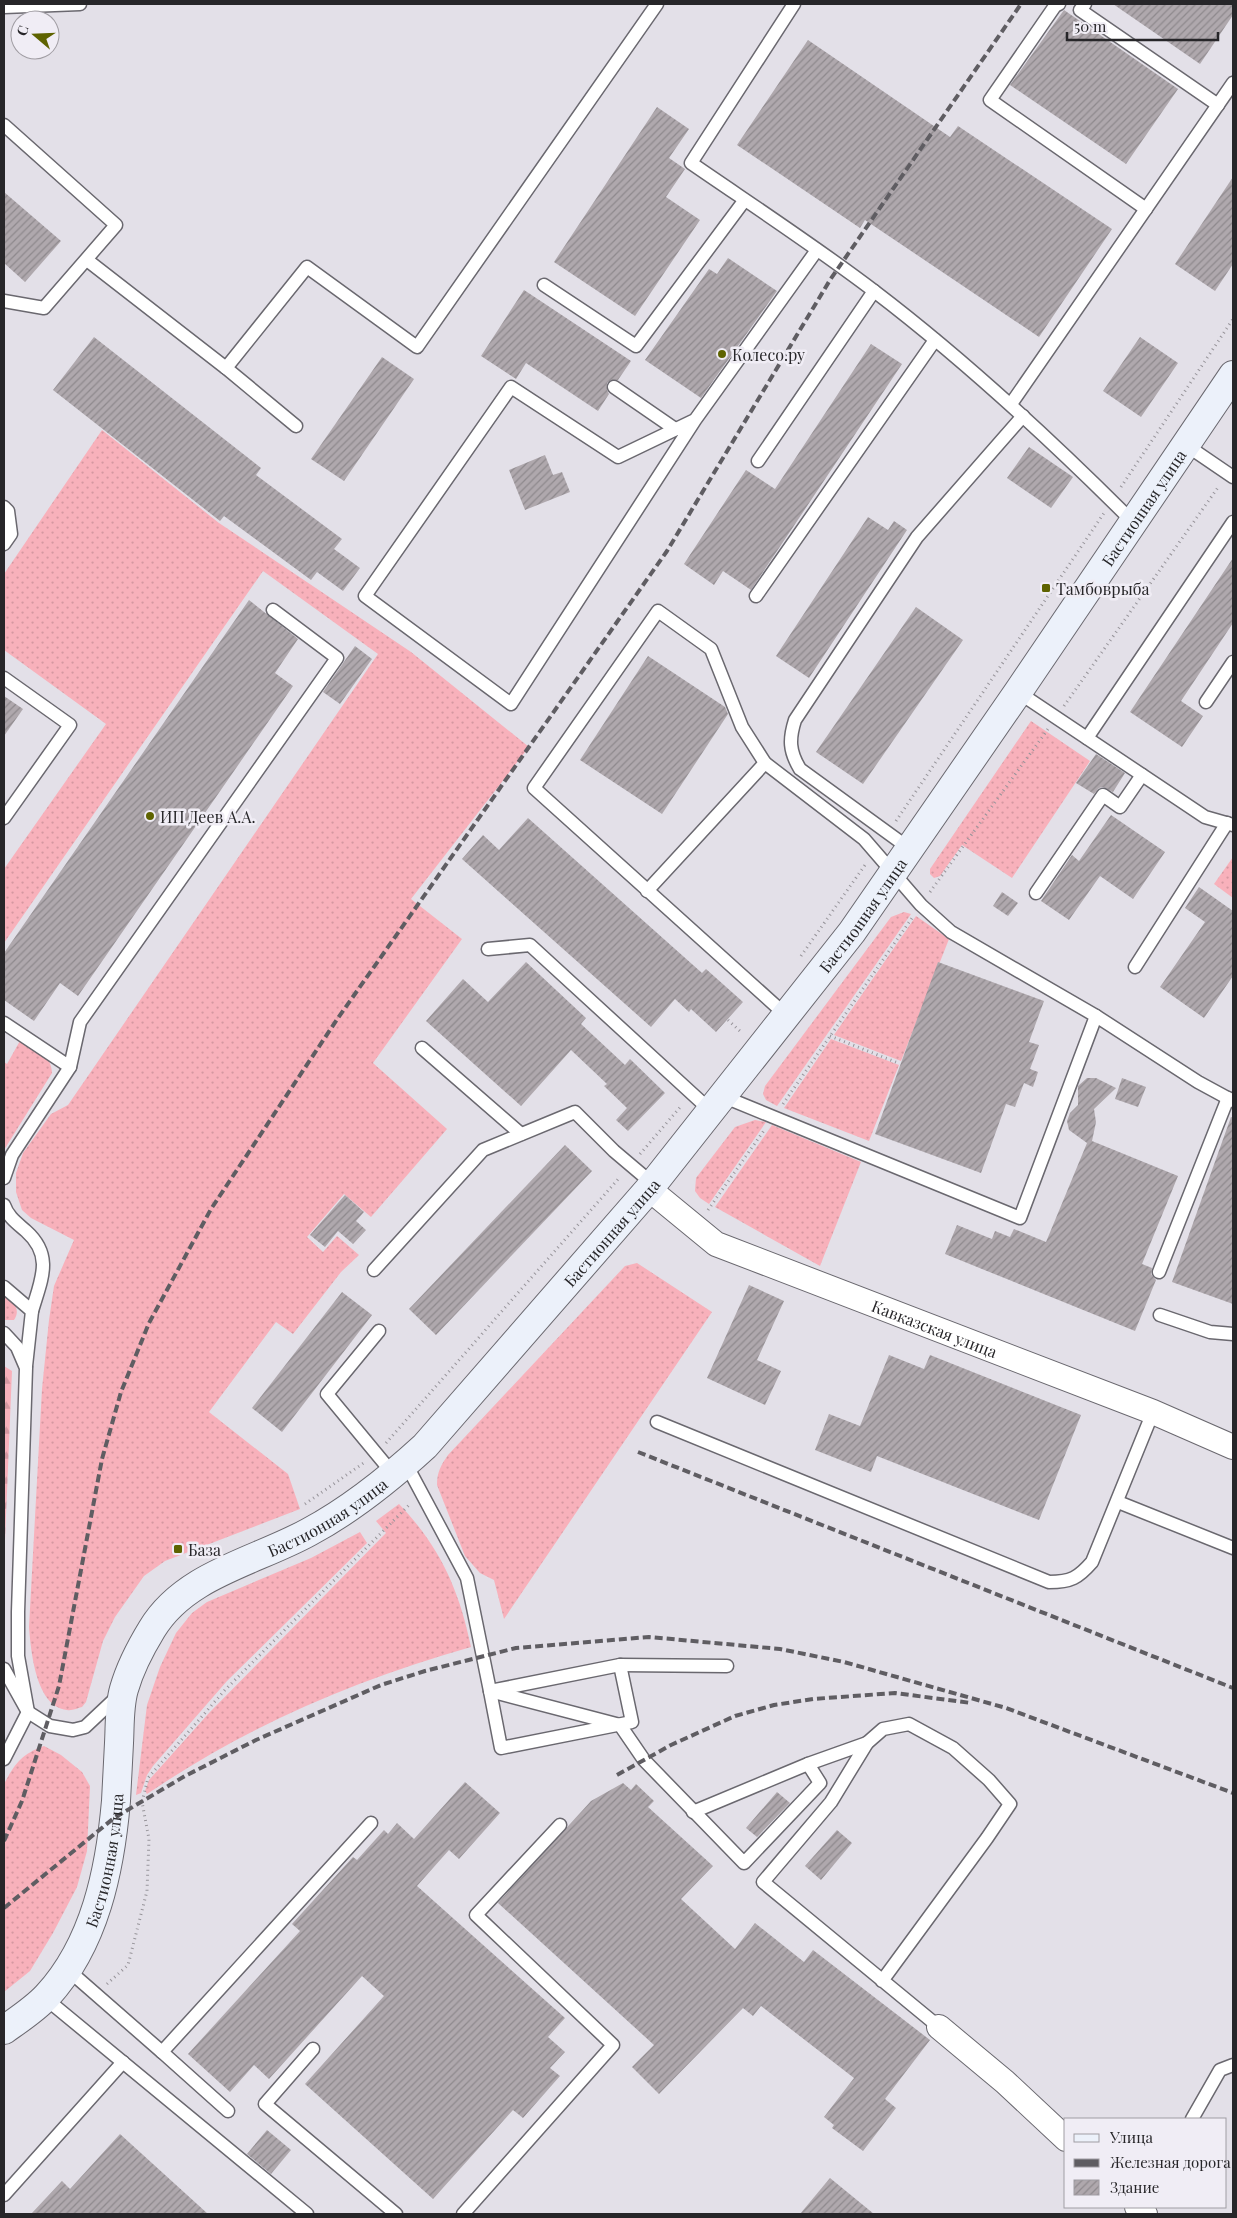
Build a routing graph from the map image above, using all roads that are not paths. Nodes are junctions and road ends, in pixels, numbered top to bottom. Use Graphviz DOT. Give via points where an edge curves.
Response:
graph roads {
  1 [pos="80,4"];
  2 [pos="657,4"];
  3 [pos="794,4"];
  4 [pos="1059,4"];
  5 [pos="4,6"];
  6 [pos="1079,6"];
  7 [pos="1233,84"];
  8 [pos="1218,104"];
  9 [pos="4,125"];
  10 [pos="744,201"];
  11 [pos="1146,209"];
  12 [pos="816,250"];
  13 [pos="88,260"];
  14 [pos="544,285"];
  15 [pos="874,291"];
  16 [pos="4,301"];
  17 [pos="935,340"];
  18 [pos="226,368"];
  19 [pos="1233,375"];
  20 [pos="614,387"];
  21 [pos="1011,404"];
  22 [pos="1023,416"];
  23 [pos="695,420"];
  24 [pos="296,426"];
  25 [pos="675,429"];
  26 [pos="1186,445"];
  27 [pos="758,461"];
  28 [pos="1231,475"];
  29 [pos="4,508"];
  30 [pos="1133,522"];
  31 [pos="1233,522"];
  32 [pos="4,544"];
  33 [pos="756,596"];
  34 [pos="273,610"];
  35 [pos="1233,662"];
  36 [pos="4,678"];
  37 [pos="1018,692"];
  38 [pos="1206,702"];
  39 [pos="1087,738"];
  40 [pos="765,763"];
  41 [pos="1142,775"];
  42 [pos="4,818"];
  43 [pos="1230,824"];
  44 [pos="910,849"];
  45 [pos="893,872"];
  46 [pos="647,891"];
  47 [pos="1036,893"];
  48 [pos="488,949"];
  49 [pos="1135,967"];
  50 [pos="778,1008"];
  51 [pos="1096,1016"];
  52 [pos="4,1023"];
  53 [pos="422,1048"];
  54 [pos="70,1067"];
  55 [pos="708,1100"];
  56 [pos="1230,1100"];
  57 [pos="521,1134"];
  58 [pos="4,1178"];
  59 [pos="651,1187"];
  60 [pos="4,1205"];
  61 [pos="374,1270"];
  62 [pos="1159,1272"];
  63 [pos="4,1287"];
  64 [pos="32,1310"];
  65 [pos="1160,1315"];
  66 [pos="380,1331"];
  67 [pos="4,1334"];
  68 [pos="1233,1334"];
  69 [pos="26,1368"];
  70 [pos="1153,1412"];
  71 [pos="657,1422"];
  72 [pos="1233,1447"];
  73 [pos="400,1469"];
  74 [pos="1118,1502"];
  75 [pos="1233,1548"];
  76 [pos="620,1665"];
  77 [pos="727,1666"];
  78 [pos="4,1669"];
  79 [pos="124,1689"];
  80 [pos="490,1691"];
  81 [pos="28,1712"];
  82 [pos="620,1725"];
  83 [pos="866,1743"];
  84 [pos="4,1759"];
  85 [pos="808,1764"];
  86 [pos="693,1812"];
  87 [pos="371,1823"];
  88 [pos="560,1825"];
  89 [pos="67,1969"];
  90 [pos="882,1981"];
  91 [pos="45,1998"];
  92 [pos="939,2027"];
  93 [pos="4,2030"];
  94 [pos="313,2049"];
  95 [pos="162,2052"];
  96 [pos="123,2062"];
  97 [pos="1233,2065"];
  98 [pos="228,2111"];
  99 [pos="1193,2118"];
  100 [pos="1064,2137"];
  101 [pos="4,2194"];
  102 [pos="307,2214"];
  103 [pos="396,2214"];
  104 [pos="463,2214"];
  1 -- 5 [label="lane"];
  2 -- 18 [label="lane" via="417,347 307,267"];
  3 -- 10 [label="lane" via="691,163"];
  4 -- 11 [label="lane" via="990,100"];
  6 -- 8 [label="lane"];
  7 -- 8 [label="lane"];
  8 -- 11 [label="lane"];
  9 -- 13 [label="lane" via="116,225"];
  10 -- 12 [label="lane"];
  10 -- 14 [label="lane" via="636,346"];
  11 -- 21 [label="lane"];
  12 -- 15 [label="lane"];
  12 -- 23 [label="lane"];
  13 -- 16 [label="lane" via="44,308"];
  13 -- 18 [label="lane"];
  15 -- 17 [label="lane"];
  15 -- 27 [label="lane"];
  17 -- 21 [label="lane"];
  17 -- 33 [label="lane"];
  18 -- 24 [label="lane"];
  19 -- 26 [label="main road, Бастионная улица"];
  20 -- 25 [label="lane"];
  21 -- 22 [label="lane"];
  22 -- 30 [label="lane"];
  22 -- 44 [label="lane" via="917,537 795,720 791,733 789,744 800,769"];
  23 -- 25 [label="lane"];
  23 -- 25 [label="lane" via="511,704 365,596 511,387 618,457"];
  26 -- 28 [label="lane"];
  26 -- 30 [label="main road, Бастионная улица"];
  29 -- 32 [label="lane" via="8,511 11,534"];
  30 -- 37 [label="main road, Бастионная улица"];
  31 -- 39 [label="lane"];
  34 -- 54 [label="lane" via="337,658 80,1022"];
  35 -- 38 [label="lane"];
  36 -- 42 [label="lane" via="70,725"];
  37 -- 39 [label="lane"];
  37 -- 44 [label="main road, Бастионная улица"];
  39 -- 41 [label="lane"];
  40 -- 45 [label="lane" via="864,839"];
  40 -- 46 [label="lane"];
  40 -- 46 [label="lane" via="742,728 711,649 658,611 534,788"];
  41 -- 43 [label="lane" via="1205,817"];
  41 -- 47 [label="lane" via="1120,807 1103,795"];
  43 -- 49 [label="lane"];
  44 -- 45 [label="main road, Бастионная улица"];
  45 -- 50 [label="main road, Бастионная улица" via="852,932"];
  45 -- 51 [label="lane" via="921,905 951,932"];
  46 -- 50 [label="lane"];
  48 -- 55 [label="lane" via="530,945"];
  50 -- 55 [label="main road, Бастионная улица"];
  51 -- 55 [label="lane" via="1020,1218 774,1118"];
  51 -- 56 [label="lane"];
  52 -- 54 [label="lane"];
  53 -- 57 [label="lane"];
  54 -- 58 [label="lane" via="12,1156"];
  55 -- 59 [label="main road, Бастионная улица"];
  56 -- 62 [label="lane"];
  57 -- 59 [label="lane" via="575,1112"];
  57 -- 61 [label="lane" via="483,1150"];
  59 -- 70 [label="street, Кавказская улица" via="716,1244"];
  59 -- 73 [label="main road, Бастионная улица" via="425,1446"];
  60 -- 64 [label="lane" via="7,1214 32,1237 42,1254 44,1269"];
  63 -- 64 [label="lane"];
  64 -- 69 [label="lane"];
  65 -- 68 [label="lane" via="1210,1332"];
  66 -- 73 [label="lane" via="327,1394 376,1454"];
  67 -- 69 [label="lane" via="17,1347"];
  69 -- 81 [label="lane" via="18,1656"];
  70 -- 72 [label="street, Кавказская улица"];
  70 -- 74 [label="lane"];
  71 -- 74 [label="lane" via="1049,1582 1066,1582 1081,1574 1092,1562"];
  73 -- 79 [label="main road, Бастионная улица" via="356,1504 309,1533 201,1582 178,1598 153,1627"];
  73 -- 80 [label="lane" via="421,1493 466,1578"];
  74 -- 75 [label="lane"];
  76 -- 77 [label="lane"];
  76 -- 80 [label="lane"];
  76 -- 82 [label="lane" via="632,1722"];
  78 -- 81 [label="lane"];
  79 -- 81 [label="lane" via="97,1718 85,1727 73,1730 50,1726"];
  79 -- 89 [label="main road, Бастионная улица" via="119,1721 115,1811 101,1898 88,1932"];
  80 -- 82 [label="lane"];
  80 -- 82 [label="lane" via="501,1748"];
  81 -- 84 [label="lane"];
  82 -- 86 [label="lane" via="644,1760"];
  83 -- 85 [label="lane"];
  83 -- 90 [label="lane" via="832,1802 763,1882"];
  83 -- 90 [label="lane" via="884,1729 908,1724 953,1748 1010,1804"];
  85 -- 86 [label="lane"];
  85 -- 86 [label="lane" via="820,1782 744,1863"];
  87 -- 95 [label="lane"];
  88 -- 104 [label="lane" via="476,1915 613,2045"];
  89 -- 91 [label="main road, Бастионная улица"];
  89 -- 95 [label="lane"];
  90 -- 92 [label="lane"];
  91 -- 93 [label="main road, Бастионная улица"];
  91 -- 96 [label="lane"];
  92 -- 100 [label="street"];
  94 -- 103 [label="lane" via="265,2104"];
  95 -- 98 [label="lane"];
  96 -- 101 [label="lane"];
  96 -- 102 [label="lane"];
  97 -- 99 [label="lane" via="1220,2070"];
}
